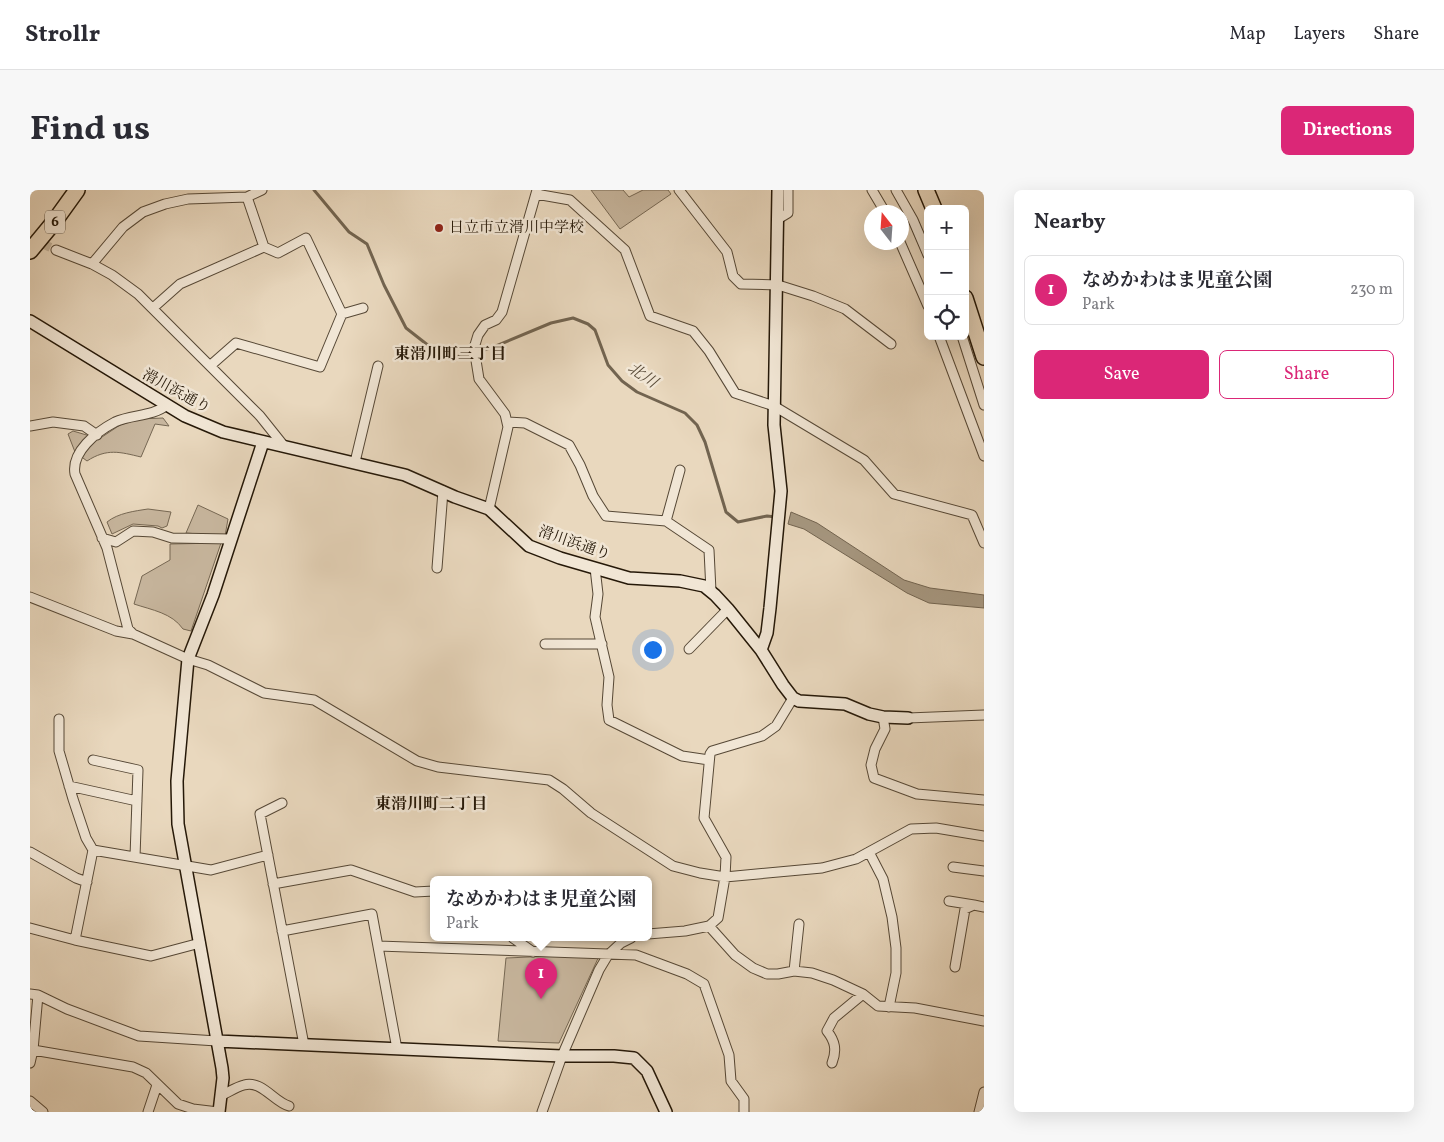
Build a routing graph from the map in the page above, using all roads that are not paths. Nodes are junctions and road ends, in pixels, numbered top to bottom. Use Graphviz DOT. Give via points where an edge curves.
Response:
graph roads {
  1 [pos="77,190"];
  2 [pos="262,190"];
  3 [pos="679,190"];
  4 [pos="778,190"];
  5 [pos="788,190"];
  6 [pos="872,190"];
  7 [pos="896,190"];
  8 [pos="926,190"];
  9 [pos="536,192"];
  10 [pos="246,197"];
  11 [pos="880,205"];
  12 [pos="932,205"];
  13 [pos="778,219"];
  14 [pos="264,247"];
  15 [pos="56,250"];
  16 [pos="904,250"];
  17 [pos="926,250"];
  18 [pos="30,251"];
  19 [pos="92,264"];
  20 [pos="778,285"];
  21 [pos="924,297"];
  22 [pos="153,308"];
  23 [pos="363,308"];
  24 [pos="969,310"];
  25 [pos="342,314"];
  26 [pos="30,321"];
  27 [pos="940,340"];
  28 [pos="963,340"];
  29 [pos="891,344"];
  30 [pos="984,357"];
  31 [pos="211,365"];
  32 [pos="378,366"];
  33 [pos="167,405"];
  34 [pos="774,406"];
  35 [pos="984,406"];
  36 [pos="507,422"];
  37 [pos="30,426"];
  38 [pos="97,435"];
  39 [pos="263,442"];
  40 [pos="284,446"];
  41 [pos="984,456"];
  42 [pos="355,462"];
  43 [pos="680,470"];
  44 [pos="443,492"];
  45 [pos="489,509"];
  46 [pos="666,521"];
  47 [pos="102,538"];
  48 [pos="231,539"];
  49 [pos="984,543"];
  50 [pos="437,568"];
  51 [pos="596,568"];
  52 [pos="711,591"];
  53 [pos="30,597"];
  54 [pos="728,610"];
  55 [pos="133,634"];
  56 [pos="545,644"];
  57 [pos="602,644"];
  58 [pos="689,649"];
  59 [pos="761,650"];
  60 [pos="188,659"];
  61 [pos="793,698"];
  62 [pos="984,715"];
  63 [pos="883,717"];
  64 [pos="908,718"];
  65 [pos="58,719"];
  66 [pos="92,760"];
  67 [pos="709,760"];
  68 [pos="69,786"];
  69 [pos="984,800"];
  70 [pos="137,801"];
  71 [pos="282,803"];
  72 [pos="984,836"];
  73 [pos="94,850"];
  74 [pos="30,852"];
  75 [pos="869,852"];
  76 [pos="268,854"];
  77 [pos="135,857"];
  78 [pos="185,866"];
  79 [pos="953,868"];
  80 [pos="984,871"];
  81 [pos="725,876"];
  82 [pos="87,882"];
  83 [pos="273,884"];
  84 [pos="430,890"];
  85 [pos="948,901"];
  86 [pos="974,905"];
  87 [pos="984,907"];
  88 [pos="799,924"];
  89 [pos="709,926"];
  90 [pos="30,928"];
  91 [pos="282,931"];
  92 [pos="652,934"];
  93 [pos="75,940"];
  94 [pos="517,941"];
  95 [pos="625,941"];
  96 [pos="200,942"];
  97 [pos="378,946"];
  98 [pos="533,952"];
  99 [pos="608,955"];
  100 [pos="955,967"];
  101 [pos="794,971"];
  102 [pos="34,994"];
  103 [pos="862,994"];
  104 [pos="889,1007"];
  105 [pos="984,1021"];
  106 [pos="217,1041"];
  107 [pos="304,1045"];
  108 [pos="398,1049"];
  109 [pos="33,1050"];
  110 [pos="562,1056"];
  111 [pos="30,1063"];
  112 [pos="832,1063"];
  113 [pos="157,1085"];
  114 [pos="984,1092"];
  115 [pos="222,1095"];
  116 [pos="30,1101"];
  117 [pos="289,1106"];
  118 [pos="43,1112"];
  119 [pos="148,1112"];
  120 [pos="218,1112"];
  121 [pos="542,1112"];
  122 [pos="666,1112"];
  123 [pos="744,1112"];
  124 [pos="979,1112"];
  1 -- 18 [label="highway, 6"];
  2 -- 10 [label="street"];
  3 -- 20 [label="street" via="727,252 733,276 741,284"];
  4 -- 13 [label="street"];
  5 -- 13 [label="street" via="788,214"];
  6 -- 11 [label="street"];
  7 -- 17 [label="street"];
  8 -- 12 [label="highway"];
  9 -- 34 [label="street" via="570,200 625,250 650,316 693,331 736,392"];
  9 -- 36 [label="street" via="502,312 496,320 485,325 474,348 479,379 505,414"];
  10 -- 14 [label="street"];
  10 -- 19 [label="street" via="188,200 143,212 123,227"];
  13 -- 20 [label="street"];
  14 -- 22 [label="street" via="180,284"];
  14 -- 25 [label="street" via="278,252 306,238"];
  15 -- 19 [label="street"];
  16 -- 21 [label="street"];
  19 -- 22 [label="street" via="112,275"];
  20 -- 29 [label="street" via="845,310"];
  20 -- 34 [label="street"];
  22 -- 31 [label="street"];
  23 -- 25 [label="street"];
  24 -- 30 [label="highway"];
  25 -- 31 [label="street" via="320,367 236,343"];
  26 -- 33 [label="street, 滑川浜通り"];
  27 -- 41 [label="street"];
  28 -- 35 [label="street"];
  31 -- 40 [label="street" via="268,424"];
  32 -- 42 [label="street"];
  33 -- 38 [label="street" via="159,411 116,422"];
  33 -- 39 [label="street, 滑川浜通り" via="204,425"];
  34 -- 49 [label="street" via="864,460 894,494 972,515"];
  34 -- 59 [label="street" via="781,491 767,633"];
  36 -- 45 [label="street"];
  36 -- 46 [label="street" via="524,423 569,445 606,516"];
  37 -- 38 [label="street" via="53,422 84,426"];
  38 -- 47 [label="street" via="78,453 74,466"];
  39 -- 40 [label="street, 滑川浜通り"];
  39 -- 48 [label="street"];
  40 -- 42 [label="street, 滑川浜通り"];
  42 -- 44 [label="street, 滑川浜通り" via="405,475"];
  43 -- 46 [label="street"];
  44 -- 45 [label="street, 滑川浜通り"];
  44 -- 50 [label="street"];
  45 -- 51 [label="street, 滑川浜通り" via="529,546"];
  46 -- 52 [label="street" via="709,550"];
  47 -- 48 [label="street" via="116,542 133,532 153,532 172,538"];
  47 -- 55 [label="street" via="128,629"];
  48 -- 60 [label="street"];
  51 -- 52 [label="street, 滑川浜通り" via="629,578 704,586"];
  51 -- 57 [label="street" via="598,594 595,617"];
  52 -- 54 [label="street, 滑川浜通り"];
  53 -- 55 [label="street" via="116,631"];
  54 -- 58 [label="street"];
  54 -- 59 [label="street, 滑川浜通り"];
  55 -- 60 [label="street"];
  56 -- 57 [label="street"];
  57 -- 67 [label="street" via="610,677 606,705 609,720 682,756"];
  59 -- 61 [label="street, 滑川浜通り"];
  60 -- 78 [label="street" via="177,781 178,824"];
  60 -- 81 [label="street" via="208,665 264,693 314,700 417,761 438,767 548,780 591,813 673,866"];
  61 -- 63 [label="street" via="845,704"];
  61 -- 67 [label="street" via="776,726 762,736 712,751"];
  62 -- 64 [label="street"];
  63 -- 64 [label="street"];
  63 -- 69 [label="street" via="885,728 871,765 874,778 917,794"];
  65 -- 68 [label="street" via="59,751"];
  66 -- 70 [label="street" via="138,770"];
  67 -- 81 [label="street" via="704,818 726,857"];
  68 -- 70 [label="street"];
  68 -- 73 [label="street" via="86,838"];
  70 -- 77 [label="street"];
  71 -- 76 [label="street" via="260,814"];
  72 -- 75 [label="street" via="936,828 911,829"];
  73 -- 77 [label="street"];
  73 -- 82 [label="street"];
  74 -- 82 [label="street"];
  75 -- 81 [label="street" via="822,868"];
  75 -- 104 [label="street" via="883,878 892,917 896,973"];
  76 -- 78 [label="street" via="211,870"];
  76 -- 83 [label="street"];
  77 -- 78 [label="street"];
  78 -- 96 [label="street"];
  79 -- 80 [label="street"];
  81 -- 89 [label="street" via="718,918"];
  82 -- 93 [label="street"];
  83 -- 84 [label="street" via="351,870 415,892"];
  83 -- 91 [label="street"];
  85 -- 86 [label="street"];
  86 -- 87 [label="street"];
  86 -- 100 [label="street" via="965,909"];
  88 -- 101 [label="street"];
  89 -- 92 [label="street"];
  89 -- 101 [label="street" via="735,955 753,968 767,974"];
  90 -- 93 [label="street"];
  91 -- 97 [label="street" via="372,914"];
  91 -- 107 [label="street"];
  93 -- 96 [label="street" via="151,956"];
  94 -- 98 [label="street"];
  95 -- 99 [label="street"];
  96 -- 106 [label="street"];
  97 -- 98 [label="street"];
  97 -- 108 [label="street"];
  98 -- 99 [label="street"];
  99 -- 110 [label="street"];
  99 -- 123 [label="street" via="636,956 687,974 704,984 729,1054 731,1081 744,1099"];
  101 -- 103 [label="street" via="819,975"];
  102 -- 106 [label="street" via="139,1036"];
  102 -- 109 [label="street"];
  103 -- 104 [label="street" via="878,1006"];
  103 -- 112 [label="street" via="834,1018 827,1030 835,1045"];
  104 -- 105 [label="street" via="915,1008"];
  106 -- 107 [label="street"];
  106 -- 115 [label="street"];
  107 -- 108 [label="street"];
  108 -- 110 [label="street"];
  109 -- 111 [label="street"];
  109 -- 113 [label="street" via="133,1067 146,1073"];
  110 -- 121 [label="street"];
  110 -- 122 [label="street" via="634,1058 647,1071"];
  113 -- 119 [label="street"];
  113 -- 120 [label="street" via="178,1104"];
  114 -- 124 [label="street"];
  115 -- 117 [label="street" via="246,1084 259,1086 281,1104"];
  115 -- 120 [label="street"];
  116 -- 118 [label="street"];
}
